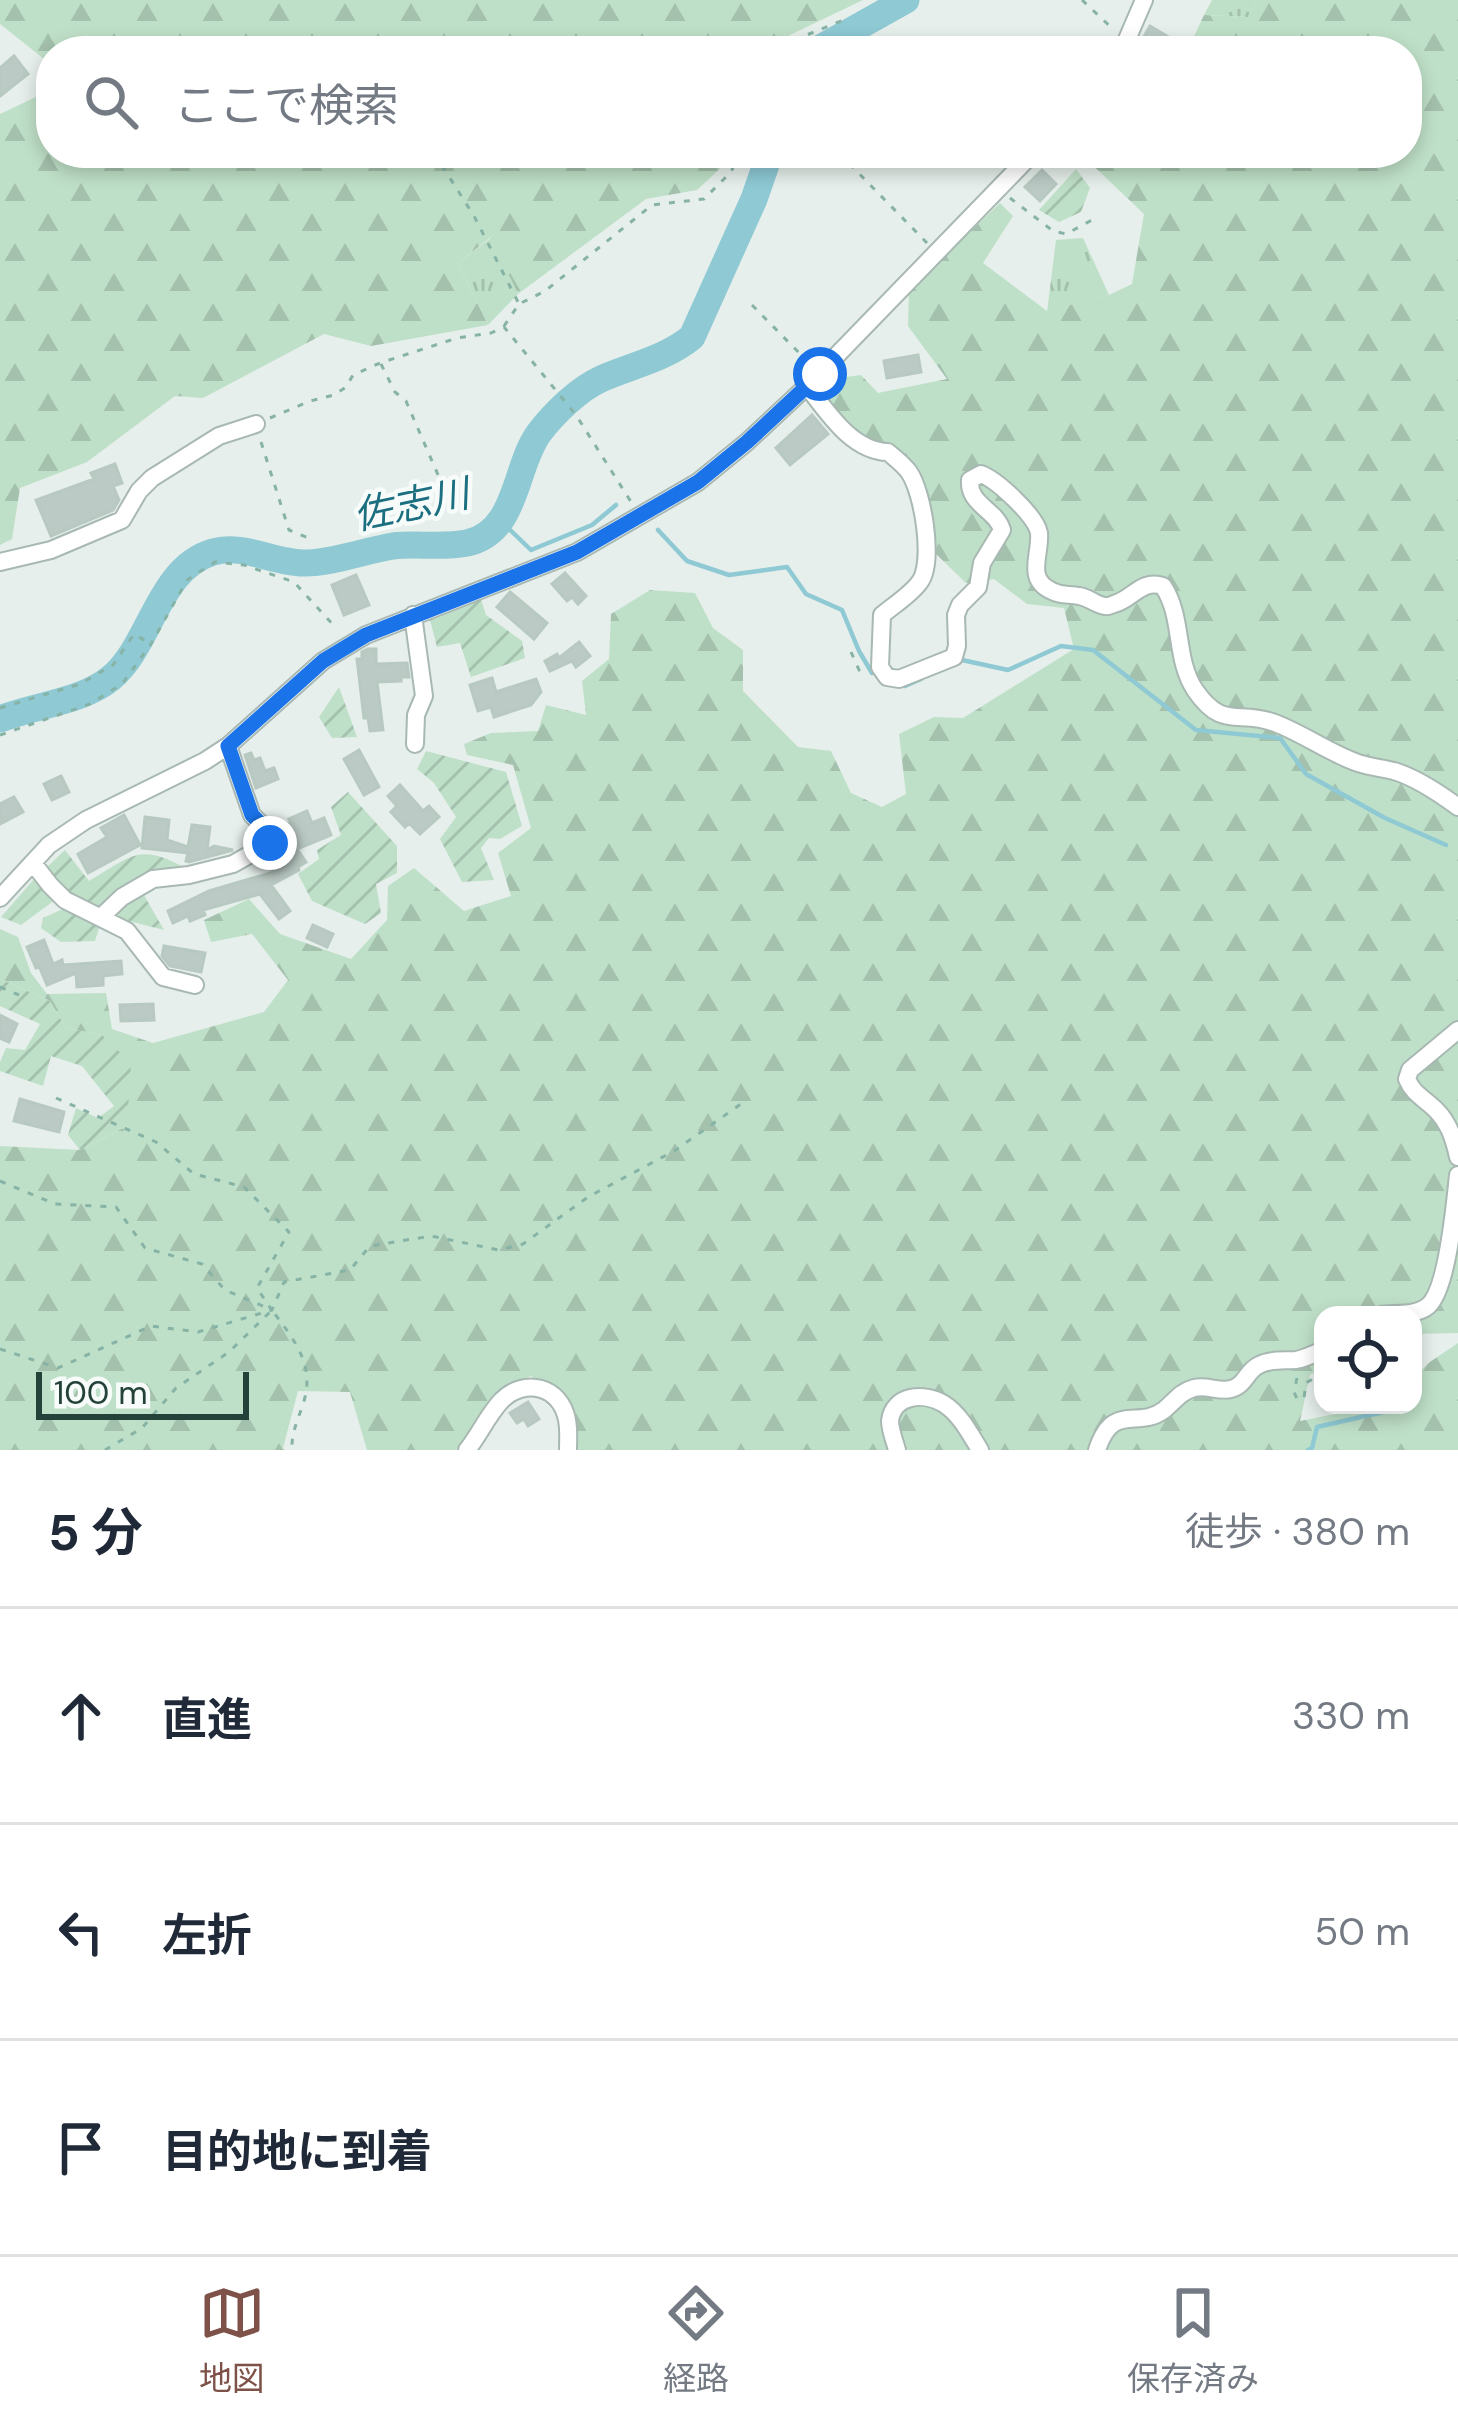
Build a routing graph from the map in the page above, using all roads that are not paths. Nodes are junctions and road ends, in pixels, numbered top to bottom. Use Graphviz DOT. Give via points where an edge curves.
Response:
graph roads {
  1 [pos="1144,0"];
  2 [pos="1129,36"];
  3 [pos="1019,168"];
  4 [pos="813,380"];
  5 [pos="256,424"];
  6 [pos="0,562"];
  7 [pos="413,615"];
  8 [pos="415,744"];
  9 [pos="228,746"];
  10 [pos="1458,807"];
  11 [pos="33,863"];
  12 [pos="0,898"];
  13 [pos="100,917"];
  14 [pos="194,985"];
  15 [pos="1458,1030"];
  16 [pos="1458,1157"];
  17 [pos="1458,1175"];
  18 [pos="1422,1309"];
  19 [pos="1314,1355"];
  20 [pos="467,1450"];
  21 [pos="568,1450"];
  22 [pos="897,1450"];
  23 [pos="980,1450"];
  24 [pos="1097,1450"];
  1 -- 2 [label="street"];
  3 -- 4 [label="street"];
  4 -- 7 [label="street" via="698,482 641,517 577,552"];
  4 -- 10 [label="street" via="837,424 872,451 888,452 916,487 926,571 882,615 880,668 887,676 899,679 954,657 960,605 978,587 1003,530 969,490 981,474 1035,521 1035,573 1044,587 1104,606 1143,586 1163,586 1177,614 1183,668 1214,712 1276,723 1358,763 1399,772"];
  5 -- 6 [label="street" via="219,436 152,478 122,520"];
  7 -- 8 [label="street" via="424,696"];
  7 -- 9 [label="street" via="323,661"];
  9 -- 11 [label="street" via="86,820"];
  9 -- 13 [label="street" via="270,843 232,864 153,879"];
  11 -- 12 [label="street"];
  11 -- 13 [label="street" via="65,900"];
  13 -- 14 [label="street" via="128,931 163,977"];
  15 -- 16 [label="street" via="1407,1078 1439,1113"];
  17 -- 18 [label="street" via="1437,1294"];
  19 -- 24 [label="street" via="1264,1362 1242,1384 1200,1386 1152,1416 1124,1418"];
  20 -- 21 [label="street" via="501,1401 530,1386 562,1403"];
  22 -- 23 [label="street" via="890,1423 896,1406 922,1396 945,1404"];
}
